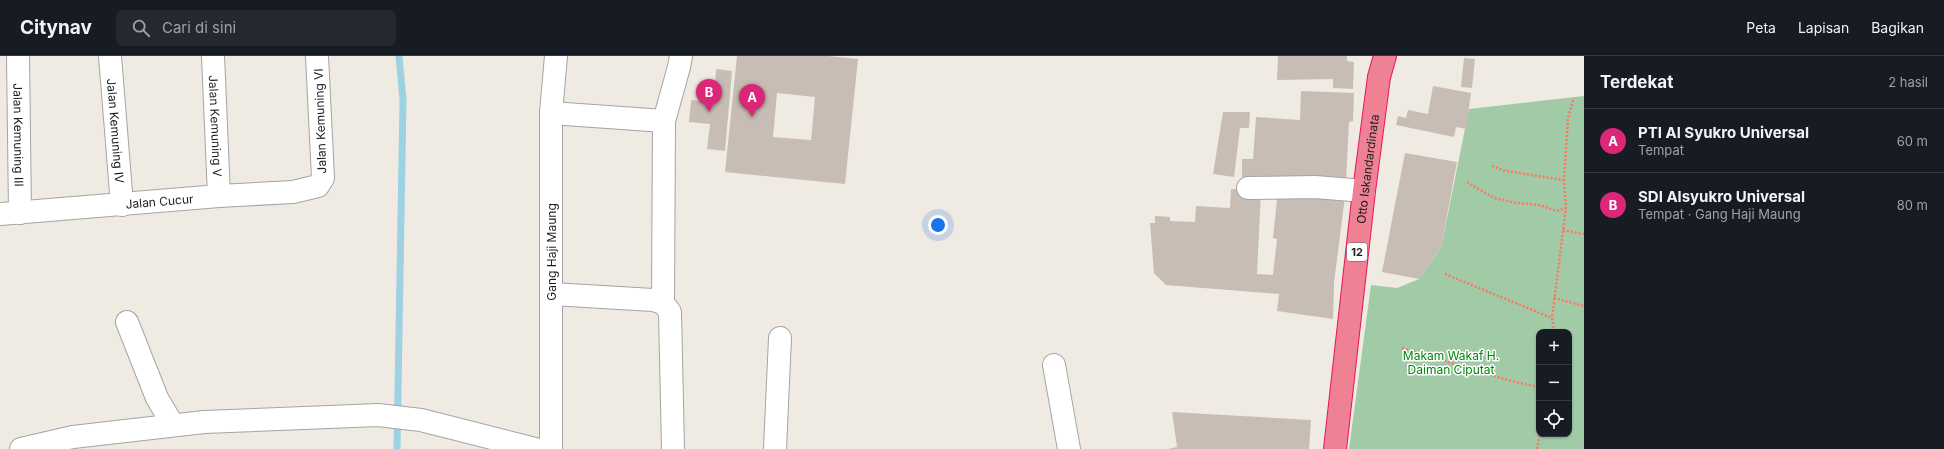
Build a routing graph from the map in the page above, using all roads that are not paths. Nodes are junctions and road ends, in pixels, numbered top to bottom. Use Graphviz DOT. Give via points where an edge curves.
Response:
graph roads {
  1 [pos="18,56"];
  2 [pos="110,56"];
  3 [pos="213,56"];
  4 [pos="317,56"];
  5 [pos="556,56"];
  6 [pos="680,56"];
  7 [pos="1386,57"];
  8 [pos="551,113"];
  9 [pos="664,121"];
  10 [pos="318,186"];
  11 [pos="1248,188"];
  12 [pos="1364,191"];
  13 [pos="219,196"];
  14 [pos="122,205"];
  15 [pos="10,213"];
  16 [pos="552,294"];
  17 [pos="663,303"];
  18 [pos="127,322"];
  19 [pos="780,338"];
  20 [pos="1054,365"];
  21 [pos="173,425"];
  22 [pos="74,443"];
  23 [pos="21,449"];
  24 [pos="535,449"];
  25 [pos="551,449"];
  26 [pos="673,449"];
  27 [pos="775,449"];
  28 [pos="1069,449"];
  29 [pos="1335,449"];
  1 -- 15 [label="street, Jalan Kemuning III"];
  2 -- 14 [label="street, Jalan Kemuning IV"];
  3 -- 13 [label="street, Jalan Kemuning V"];
  4 -- 10 [label="street, Jalan Kemuning VI" via="323,178"];
  5 -- 8 [label="street, Gang Haji Maung"];
  6 -- 9 [label="street"];
  7 -- 12 [label="highway, Otto Iskandardinata / 12" via="1380,77"];
  8 -- 9 [label="street"];
  8 -- 16 [label="street, Gang Haji Maung"];
  9 -- 17 [label="street"];
  10 -- 13 [label="street, Jalan Cucur" via="293,192"];
  11 -- 12 [label="street" via="1315,187"];
  12 -- 29 [label="highway, Otto Iskandardinata / 12"];
  13 -- 14 [label="street, Jalan Cucur"];
  14 -- 15 [label="street, Jalan Cucur"];
  16 -- 17 [label="street" via="653,300"];
  16 -- 25 [label="street, Gang Haji Maung"];
  17 -- 26 [label="street" via="670,312"];
  18 -- 21 [label="street" via="158,398"];
  19 -- 27 [label="street"];
  20 -- 28 [label="street"];
  21 -- 22 [label="street"];
  21 -- 24 [label="street" via="378,415 421,420"];
  22 -- 23 [label="street"];
}
